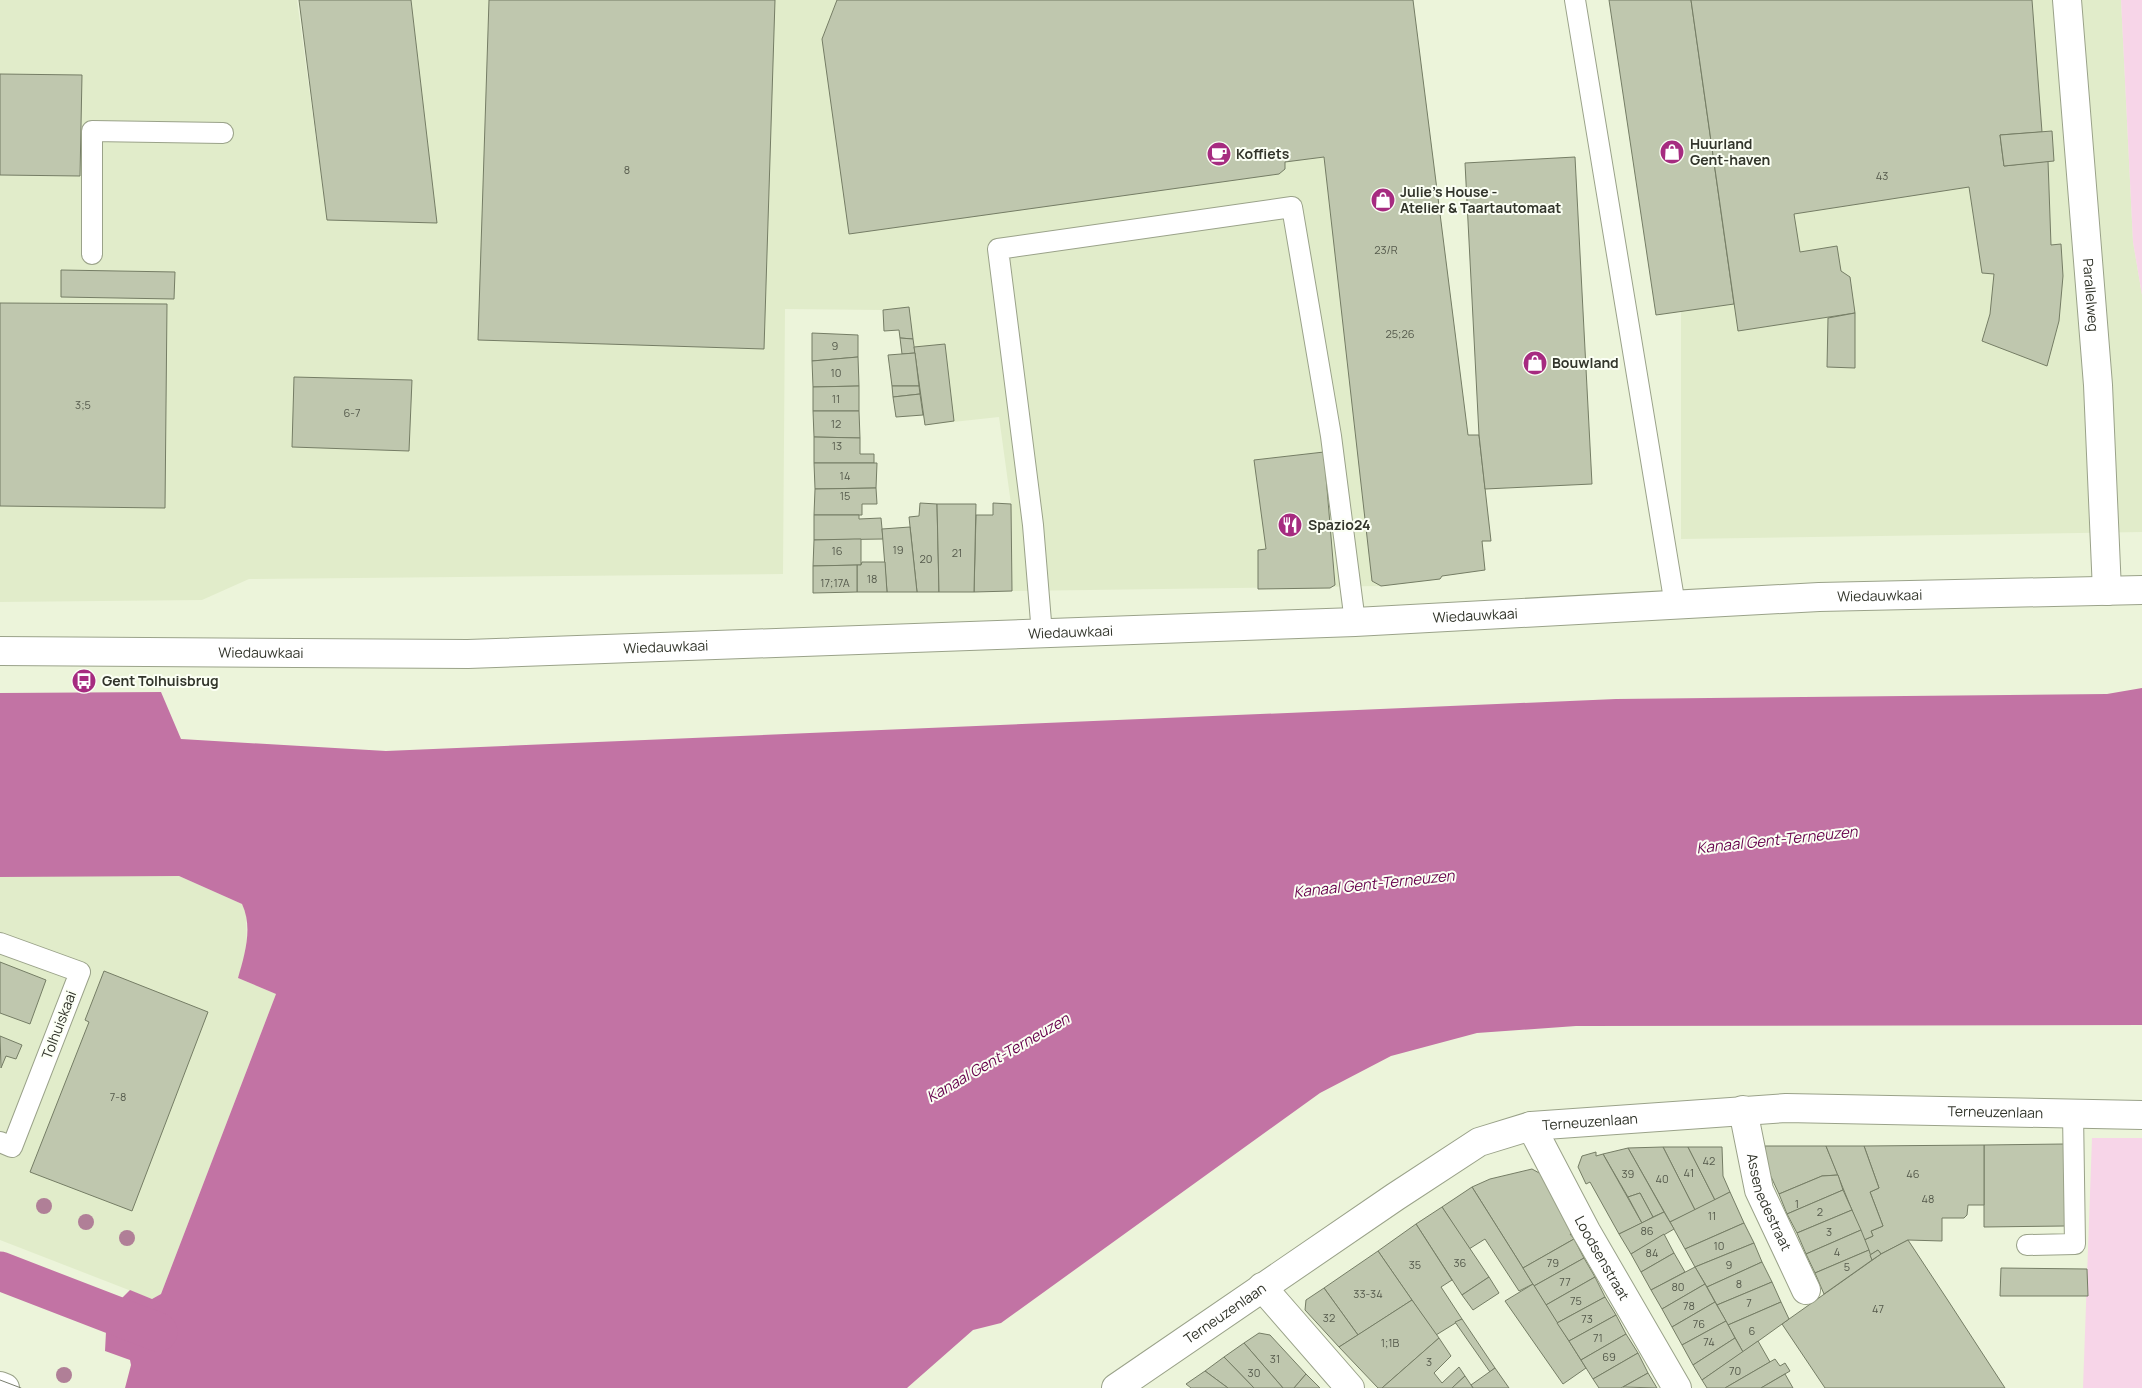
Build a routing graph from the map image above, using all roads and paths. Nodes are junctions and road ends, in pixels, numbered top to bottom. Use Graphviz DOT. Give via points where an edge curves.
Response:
graph roads {
  1 [pos="1575,0"];
  2 [pos="2067,0"];
  3 [pos="223,133"];
  4 [pos="92,254"];
  5 [pos="2142,590"];
  6 [pos="2106,591"];
  7 [pos="1675,605"];
  8 [pos="1355,622"];
  9 [pos="1042,634"];
  10 [pos="0,651"];
  11 [pos="0,943"];
  12 [pos="1742,1110"];
  13 [pos="2073,1113"];
  14 [pos="2142,1114"];
  15 [pos="1530,1126"];
  16 [pos="0,1142"];
  17 [pos="2027,1245"];
  18 [pos="1262,1288"];
  19 [pos="1806,1290"];
  20 [pos="0,1386"];
  21 [pos="5,1388"];
  22 [pos="1116,1388"];
  23 [pos="1350,1388"];
  24 [pos="1677,1388"];
  1 -- 7 [label="lane"];
  2 -- 6 [label="street, Parallelweg" via="2098,385"];
  3 -- 4 [label="lane" via="92,131"];
  5 -- 6 [label="street, Wiedauwkaai"];
  6 -- 7 [label="street, Wiedauwkaai" via="1819,597"];
  7 -- 8 [label="street, Wiedauwkaai"];
  8 -- 9 [label="street, Wiedauwkaai"];
  8 -- 9 [label="lane" via="1331,436 1292,207 998,250 1034,525"];
  9 -- 10 [label="street, Wiedauwkaai" via="468,654"];
  11 -- 16 [label="lane, Tolhuiskaai" via="80,972 12,1147"];
  12 -- 13 [label="street, Terneuzenlaan"];
  12 -- 15 [label="street, Terneuzenlaan"];
  12 -- 19 [label="street, Assenedestraat" via="1759,1190"];
  13 -- 14 [label="street, Terneuzenlaan"];
  13 -- 17 [label="lane" via="2075,1244"];
  15 -- 18 [label="street, Terneuzenlaan" via="1479,1142 1394,1196"];
  15 -- 24 [label="street, Loodsenstraat" via="1586,1232"];
  18 -- 22 [label="street, Terneuzenlaan"];
  18 -- 23 [label="street"];
  20 -- 21 [label="street"];
}
